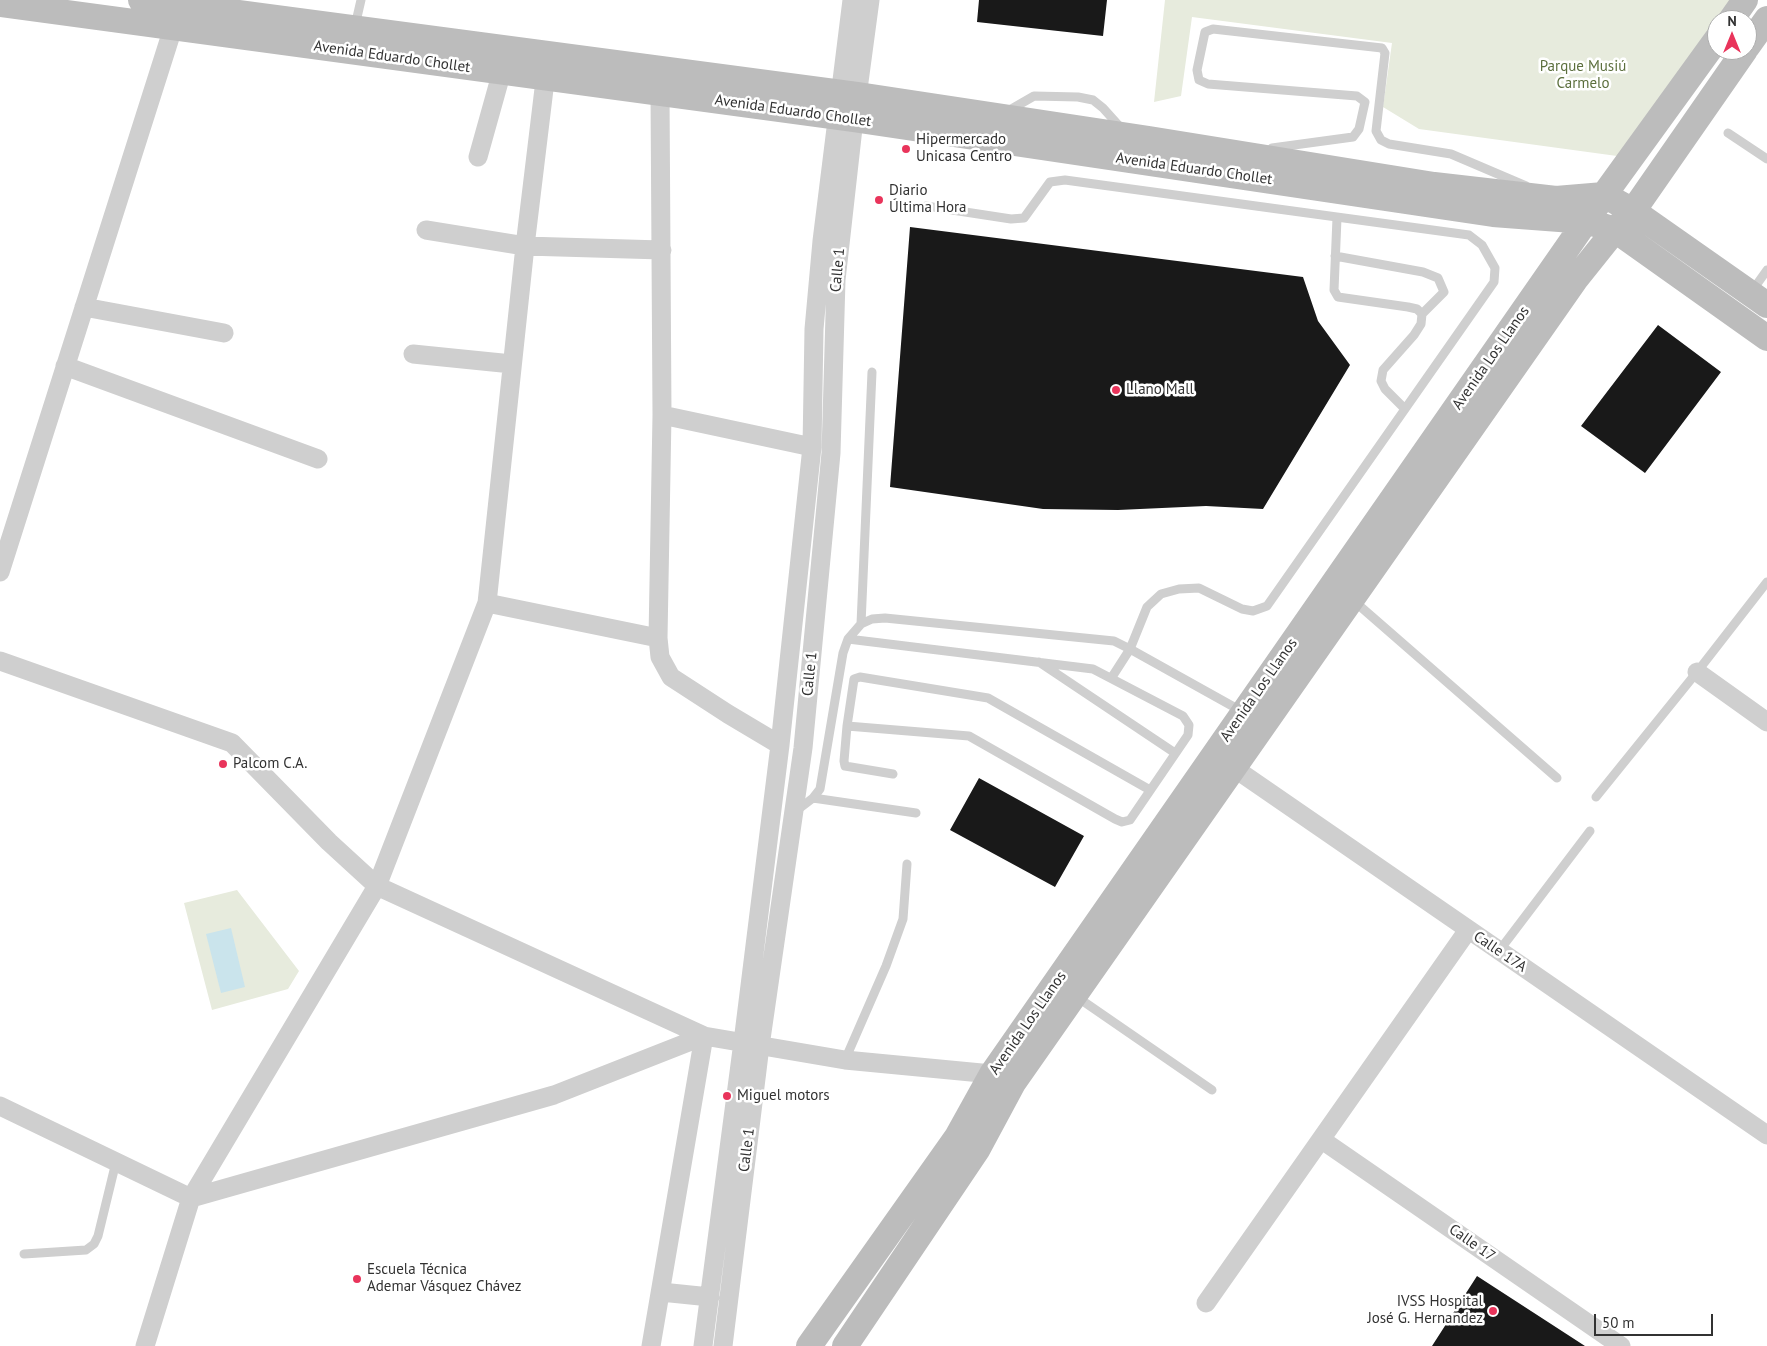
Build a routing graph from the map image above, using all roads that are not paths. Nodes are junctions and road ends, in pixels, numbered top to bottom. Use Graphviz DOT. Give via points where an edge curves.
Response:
graph roads {
  1 [pos="141,0"];
  2 [pos="361,0"];
  3 [pos="852,0"];
  4 [pos="870,0"];
  5 [pos="0,4"];
  6 [pos="1767,18"];
  7 [pos="173,28"];
  8 [pos="355,28"];
  9 [pos="1757,33"];
  10 [pos="1707,54"];
  11 [pos="1738,60"];
  12 [pos="547,65"];
  13 [pos="502,72"];
  14 [pos="660,93"];
  15 [pos="847,106"];
  16 [pos="1728,133"];
  17 [pos="1235,153"];
  18 [pos="478,157"];
  19 [pos="1767,159"];
  20 [pos="1604,195"];
  21 [pos="1556,199"];
  22 [pos="926,206"];
  23 [pos="1633,211"];
  24 [pos="1337,218"];
  25 [pos="1586,221"];
  26 [pos="426,230"];
  27 [pos="1615,230"];
  28 [pos="525,246"];
  29 [pos="662,250"];
  30 [pos="1335,256"];
  31 [pos="1767,270"];
  32 [pos="1759,299"];
  33 [pos="84,307"];
  34 [pos="1422,314"];
  35 [pos="224,333"];
  36 [pos="1767,338"];
  37 [pos="414,354"];
  38 [pos="512,364"];
  39 [pos="65,366"];
  40 [pos="872,372"];
  41 [pos="1406,409"];
  42 [pos="662,415"];
  43 [pos="812,447"];
  44 [pos="318,459"];
  45 [pos="0,572"];
  46 [pos="1767,582"];
  47 [pos="1352,599"];
  48 [pos="487,604"];
  49 [pos="860,624"];
  50 [pos="658,638"];
  51 [pos="848,639"];
  52 [pos="1130,649"];
  53 [pos="0,661"];
  54 [pos="1036,661"];
  55 [pos="1698,672"];
  56 [pos="1112,677"];
  57 [pos="1244,712"];
  58 [pos="1767,722"];
  59 [pos="847,726"];
  60 [pos="780,745"];
  61 [pos="1175,753"];
  62 [pos="1234,768"];
  63 [pos="893,774"];
  64 [pos="1557,778"];
  65 [pos="1150,790"];
  66 [pos="1596,797"];
  67 [pos="813,798"];
  68 [pos="793,812"];
  69 [pos="916,813"];
  70 [pos="1590,831"];
  71 [pos="907,864"];
  72 [pos="376,886"];
  73 [pos="1468,930"];
  74 [pos="1499,951"];
  75 [pos="1074,996"];
  76 [pos="704,1036"];
  77 [pos="752,1044"];
  78 [pos="845,1060"];
  79 [pos="1003,1078"];
  80 [pos="1212,1090"];
  81 [pos="0,1106"];
  82 [pos="1767,1135"];
  83 [pos="1322,1140"];
  84 [pos="116,1162"];
  85 [pos="192,1198"];
  86 [pos="24,1254"];
  87 [pos="661,1292"];
  88 [pos="710,1297"];
  89 [pos="1206,1303"];
  90 [pos="144,1346"];
  91 [pos="651,1346"];
  92 [pos="703,1346"];
  93 [pos="723,1346"];
  94 [pos="809,1346"];
  95 [pos="845,1346"];
  96 [pos="1621,1346"];
  1 -- 8 [label="street, Avenida Eduardo Chollet"];
  2 -- 8 [label="lane"];
  3 -- 15 [label="street, Calle 1"];
  4 -- 15 [label="street, Calle 1"];
  5 -- 7 [label="street, Avenida Eduardo Chollet"];
  6 -- 9 [label="street, Avenida Los Llanos"];
  7 -- 13 [label="street, Avenida Eduardo Chollet"];
  7 -- 33 [label="street"];
  8 -- 12 [label="street, Avenida Eduardo Chollet"];
  10 -- 20 [label="street, Avenida Los Llanos"];
  11 -- 23 [label="street, Avenida Los Llanos"];
  12 -- 13 [label="street, Avenida Eduardo Chollet"];
  12 -- 14 [label="street, Avenida Eduardo Chollet"];
  12 -- 15 [label="street, Avenida Eduardo Chollet"];
  12 -- 28 [label="street"];
  13 -- 18 [label="street"];
  14 -- 15 [label="street, Avenida Eduardo Chollet"];
  14 -- 29 [label="street"];
  15 -- 17 [label="street, Avenida Eduardo Chollet" via="998,116"];
  15 -- 25 [label="street, Avenida Eduardo Chollet" via="1494,214"];
  15 -- 43 [label="street, Calle 1" via="822,241 814,329"];
  15 -- 68 [label="street, Calle 1" via="836,280 831,453"];
  16 -- 19 [label="lane"];
  17 -- 21 [label="street, Avenida Eduardo Chollet" via="1434,185"];
  17 -- 21 [label="lane" via="1353,136 1359,129 1365,102 1357,96 1208,84 1199,80 1196,70 1205,32 1213,29 1382,48 1385,53 1376,131 1381,140 1464,158"];
  20 -- 21 [label="street, Avenida Eduardo Chollet"];
  20 -- 23 [label="street"];
  20 -- 25 [label="street, Avenida Los Llanos"];
  22 -- 24 [label="lane" via="1011,219 1024,218 1050,182 1065,180"];
  23 -- 27 [label="street, Avenida Los Llanos"];
  23 -- 32 [label="street"];
  24 -- 30 [label="lane"];
  24 -- 41 [label="lane" via="1469,235 1482,244 1495,268 1494,282"];
  25 -- 27 [label="street, Avenida Eduardo Chollet"];
  25 -- 57 [label="street, Avenida Los Llanos"];
  26 -- 28 [label="street"];
  27 -- 36 [label="street, Avenida Eduardo Chollet"];
  27 -- 47 [label="street, Avenida Los Llanos" via="1575,280"];
  28 -- 29 [label="street"];
  28 -- 38 [label="street"];
  29 -- 42 [label="street"];
  30 -- 34 [label="lane" via="1334,290 1338,297 1408,307"];
  30 -- 34 [label="lane" via="1423,272 1438,278 1444,292"];
  31 -- 32 [label="lane"];
  33 -- 35 [label="street"];
  33 -- 39 [label="street"];
  34 -- 41 [label="lane" via="1421,324 1383,370 1381,381"];
  37 -- 38 [label="street"];
  38 -- 48 [label="street"];
  39 -- 44 [label="street"];
  39 -- 45 [label="street"];
  40 -- 49 [label="lane"];
  41 -- 52 [label="lane" via="1267,606 1253,611 1199,588 1170,590 1146,607"];
  42 -- 43 [label="street"];
  42 -- 50 [label="street"];
  43 -- 60 [label="street, Calle 1"];
  46 -- 55 [label="lane"];
  47 -- 62 [label="street, Avenida Los Llanos"];
  47 -- 64 [label="lane"];
  48 -- 50 [label="street"];
  48 -- 72 [label="street"];
  49 -- 51 [label="lane"];
  49 -- 52 [label="lane" via="885,618 1114,641"];
  50 -- 60 [label="street" via="660,657 671,677"];
  51 -- 54 [label="lane"];
  51 -- 67 [label="lane" via="823,777"];
  52 -- 56 [label="lane"];
  52 -- 57 [label="lane"];
  53 -- 72 [label="street" via="232,743"];
  54 -- 56 [label="lane" via="1094,669"];
  54 -- 61 [label="lane"];
  55 -- 58 [label="street"];
  55 -- 66 [label="lane"];
  56 -- 61 [label="lane" via="1183,716 1189,725 1188,735"];
  57 -- 79 [label="street, Avenida Los Llanos"];
  59 -- 63 [label="lane" via="846,766"];
  59 -- 65 [label="lane" via="969,736 1122,822 1130,820"];
  59 -- 65 [label="lane" via="852,685 854,679 860,677 979,696 988,698"];
  60 -- 77 [label="street, Calle 1"];
  61 -- 65 [label="lane"];
  62 -- 73 [label="street, Calle 17A"];
  62 -- 75 [label="street, Avenida Los Llanos"];
  67 -- 68 [label="lane"];
  67 -- 69 [label="lane"];
  68 -- 77 [label="street, Calle 1"];
  70 -- 74 [label="lane"];
  71 -- 78 [label="lane" via="903,919"];
  72 -- 76 [label="street"];
  72 -- 85 [label="street"];
  73 -- 74 [label="street, Calle 17A"];
  73 -- 83 [label="street"];
  74 -- 82 [label="street, Calle 17A"];
  75 -- 79 [label="street, Avenida Los Llanos"];
  75 -- 80 [label="lane"];
  76 -- 77 [label="street"];
  76 -- 85 [label="street" via="554,1095"];
  76 -- 87 [label="street"];
  77 -- 78 [label="street"];
  77 -- 88 [label="street, Calle 1"];
  77 -- 93 [label="street, Calle 1"];
  78 -- 79 [label="street"];
  79 -- 94 [label="street, Avenida Los Llanos" via="957,1136"];
  79 -- 95 [label="street, Avenida Los Llanos" via="977,1150"];
  81 -- 84 [label="street"];
  83 -- 89 [label="street"];
  83 -- 96 [label="street, Calle 17"];
  84 -- 85 [label="street"];
  84 -- 86 [label="lane" via="94,1244 86,1250"];
  85 -- 90 [label="street"];
  87 -- 88 [label="street"];
  87 -- 91 [label="street"];
  88 -- 92 [label="street, Calle 1"];
}
